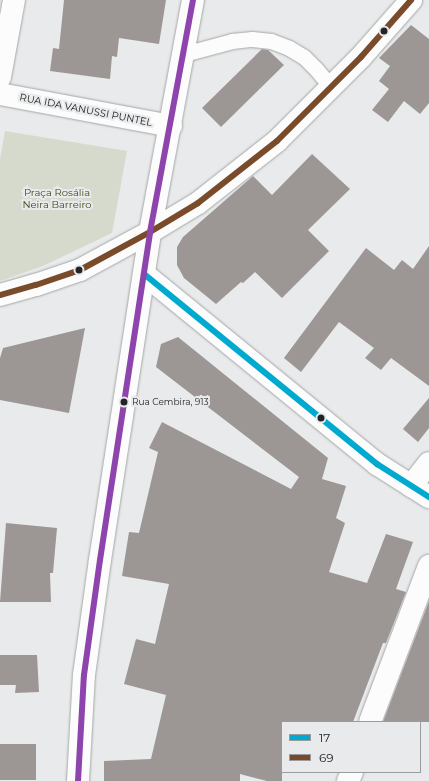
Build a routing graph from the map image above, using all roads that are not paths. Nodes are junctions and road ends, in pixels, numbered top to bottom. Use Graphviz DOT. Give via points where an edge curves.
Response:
graph roads {
  1 [pos="14,0"];
  2 [pos="193,0"];
  3 [pos="412,0"];
  4 [pos="184,54"];
  5 [pos="0,77"];
  6 [pos="331,87"];
  7 [pos="0,94"];
  8 [pos="171,126"];
  9 [pos="150,232"];
  10 [pos="144,274"];
  11 [pos="0,295"];
  12 [pos="429,463"];
  13 [pos="420,492"];
  14 [pos="429,566"];
  15 [pos="370,721"];
  16 [pos="78,781"];
  1 -- 5 [label="street"];
  2 -- 4 [label="street"];
  3 -- 6 [label="street"];
  4 -- 6 [label="lane" via="232,41 271,41 304,57"];
  4 -- 8 [label="street"];
  6 -- 9 [label="street" via="277,141 198,203"];
  7 -- 8 [label="street, RUA IDA VANUSSI PUNTEL"];
  8 -- 9 [label="street"];
  9 -- 10 [label="street"];
  9 -- 11 [label="street" via="80,270"];
  10 -- 13 [label="street" via="377,464"];
  10 -- 16 [label="street" via="84,675"];
  12 -- 13 [label="street"];
  14 -- 15 [label="street"];
}
